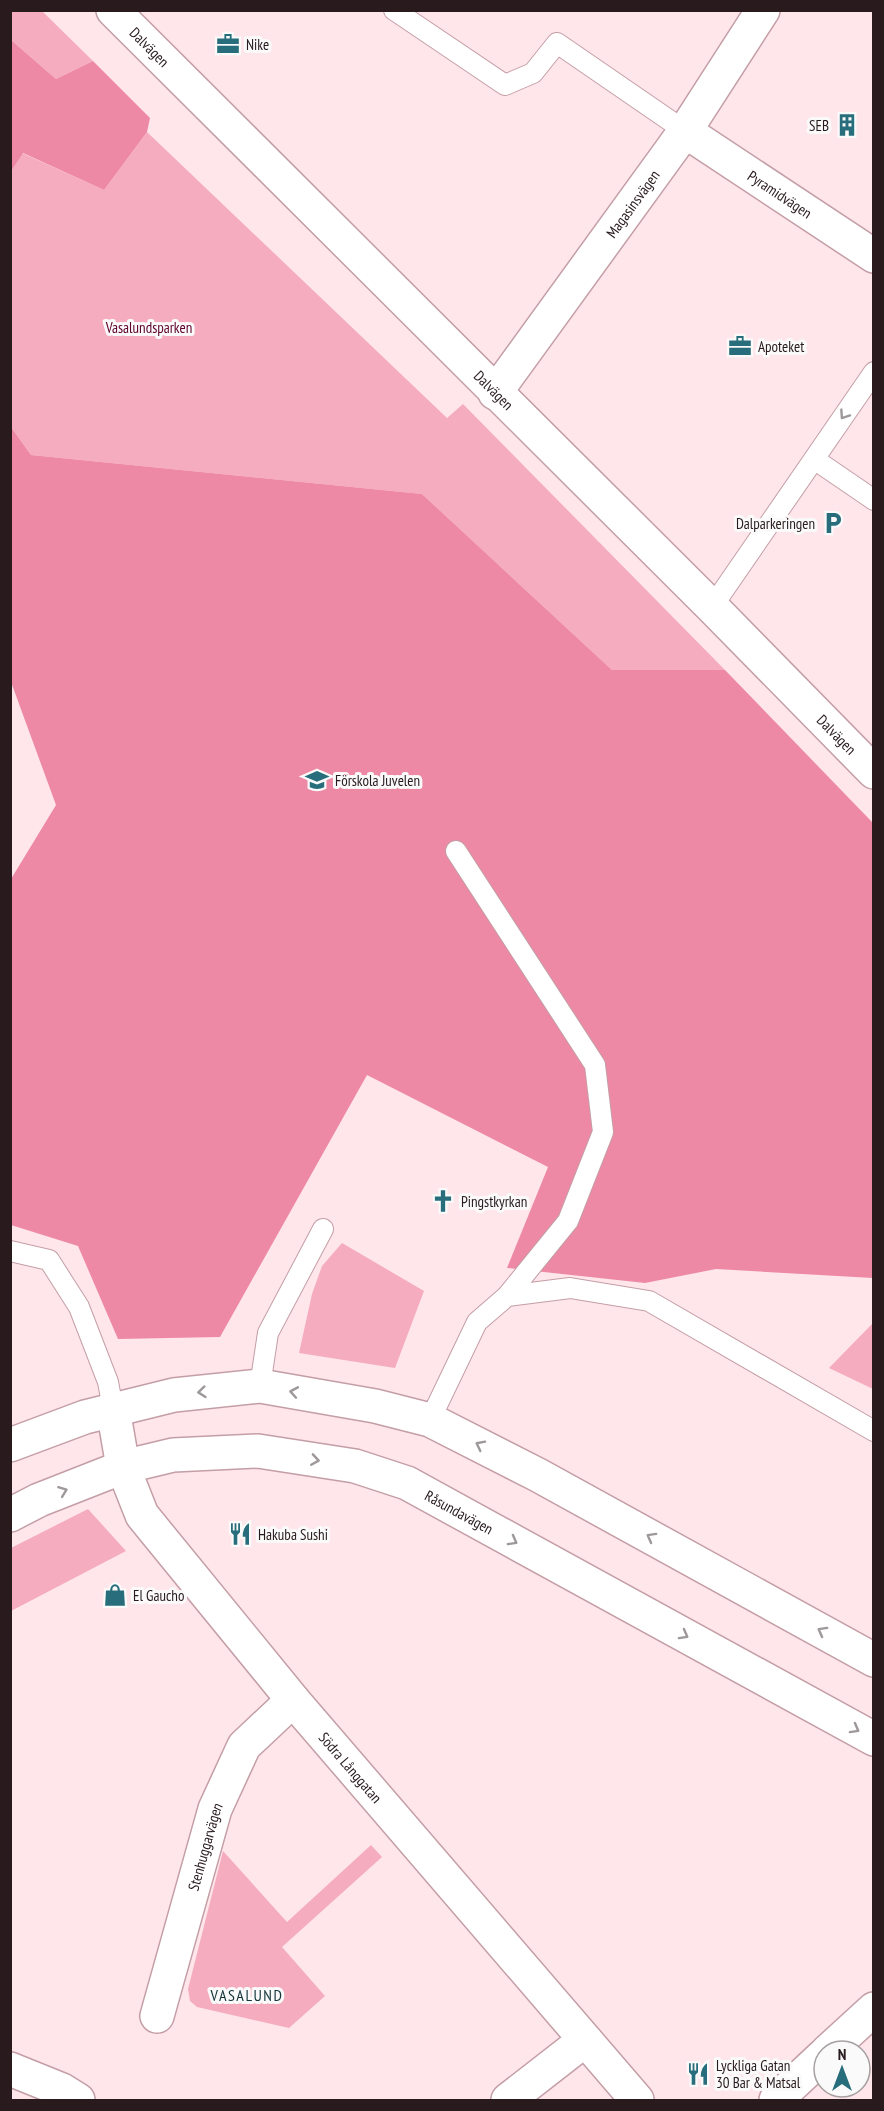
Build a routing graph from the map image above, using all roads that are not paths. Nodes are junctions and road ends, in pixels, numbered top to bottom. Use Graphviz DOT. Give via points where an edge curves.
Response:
graph roads {
  1 [pos="113,10"];
  2 [pos="394,10"];
  3 [pos="763,10"];
  4 [pos="685,131"];
  5 [pos="873,256"];
  6 [pos="873,372"];
  7 [pos="495,393"];
  8 [pos="814,459"];
  9 [pos="873,500"];
  10 [pos="712,607"];
  11 [pos="873,772"];
  12 [pos="456,851"];
  13 [pos="323,1229"];
  14 [pos="10,1251"];
  15 [pos="507,1296"];
  16 [pos="260,1386"];
  17 [pos="113,1409"];
  18 [pos="430,1420"];
  19 [pos="873,1431"];
  20 [pos="10,1445"];
  21 [pos="123,1467"];
  22 [pos="10,1515"];
  23 [pos="873,1660"];
  24 [pos="294,1700"];
  25 [pos="873,1739"];
  26 [pos="873,2008"];
  27 [pos="157,2016"];
  28 [pos="841,2039"];
  29 [pos="585,2040"];
  30 [pos="812,2066"];
  31 [pos="10,2069"];
  32 [pos="78,2100"];
  33 [pos="508,2100"];
  34 [pos="637,2100"];
  35 [pos="776,2100"];
  1 -- 7 [label="street, Dalvägen"];
  2 -- 4 [label="lane" via="505,86 533,74 557,43"];
  3 -- 4 [label="street, Magasinsvägen"];
  4 -- 5 [label="street, Pyramidvägen"];
  4 -- 7 [label="street, Magasinsvägen"];
  6 -- 8 [label="lane, one-way"];
  7 -- 10 [label="street, Dalvägen"];
  8 -- 9 [label="lane"];
  8 -- 10 [label="lane"];
  10 -- 11 [label="street, Dalvägen"];
  12 -- 15 [label="lane" via="595,1065 602,1121 603,1132 568,1221"];
  13 -- 16 [label="lane" via="268,1333"];
  14 -- 17 [label="lane" via="49,1260 79,1307 108,1382"];
  15 -- 18 [label="lane" via="477,1322"];
  15 -- 19 [label="lane" via="570,1288 649,1301"];
  16 -- 17 [label="street, one-way" via="174,1395"];
  18 -- 16 [label="street, one-way"];
  17 -- 20 [label="street"];
  17 -- 21 [label="street, Södra Långgatan"];
  23 -- 18 [label="street, one-way" via="538,1475"];
  22 -- 21 [label="street, Råsundavägen, one-way"];
  21 -- 24 [label="street, Södra Långgatan" via="142,1515"];
  21 -- 25 [label="street, Råsundavägen, one-way" via="172,1455 258,1451 355,1466 407,1483"];
  24 -- 27 [label="street, Stenhuggarvägen" via="244,1746 215,1809"];
  24 -- 29 [label="street, Södra Långgatan"];
  26 -- 28 [label="street"];
  29 -- 33 [label="street"];
  29 -- 34 [label="street, Södra Långgatan"];
  30 -- 35 [label="street"];
  31 -- 32 [label="street"];
}
